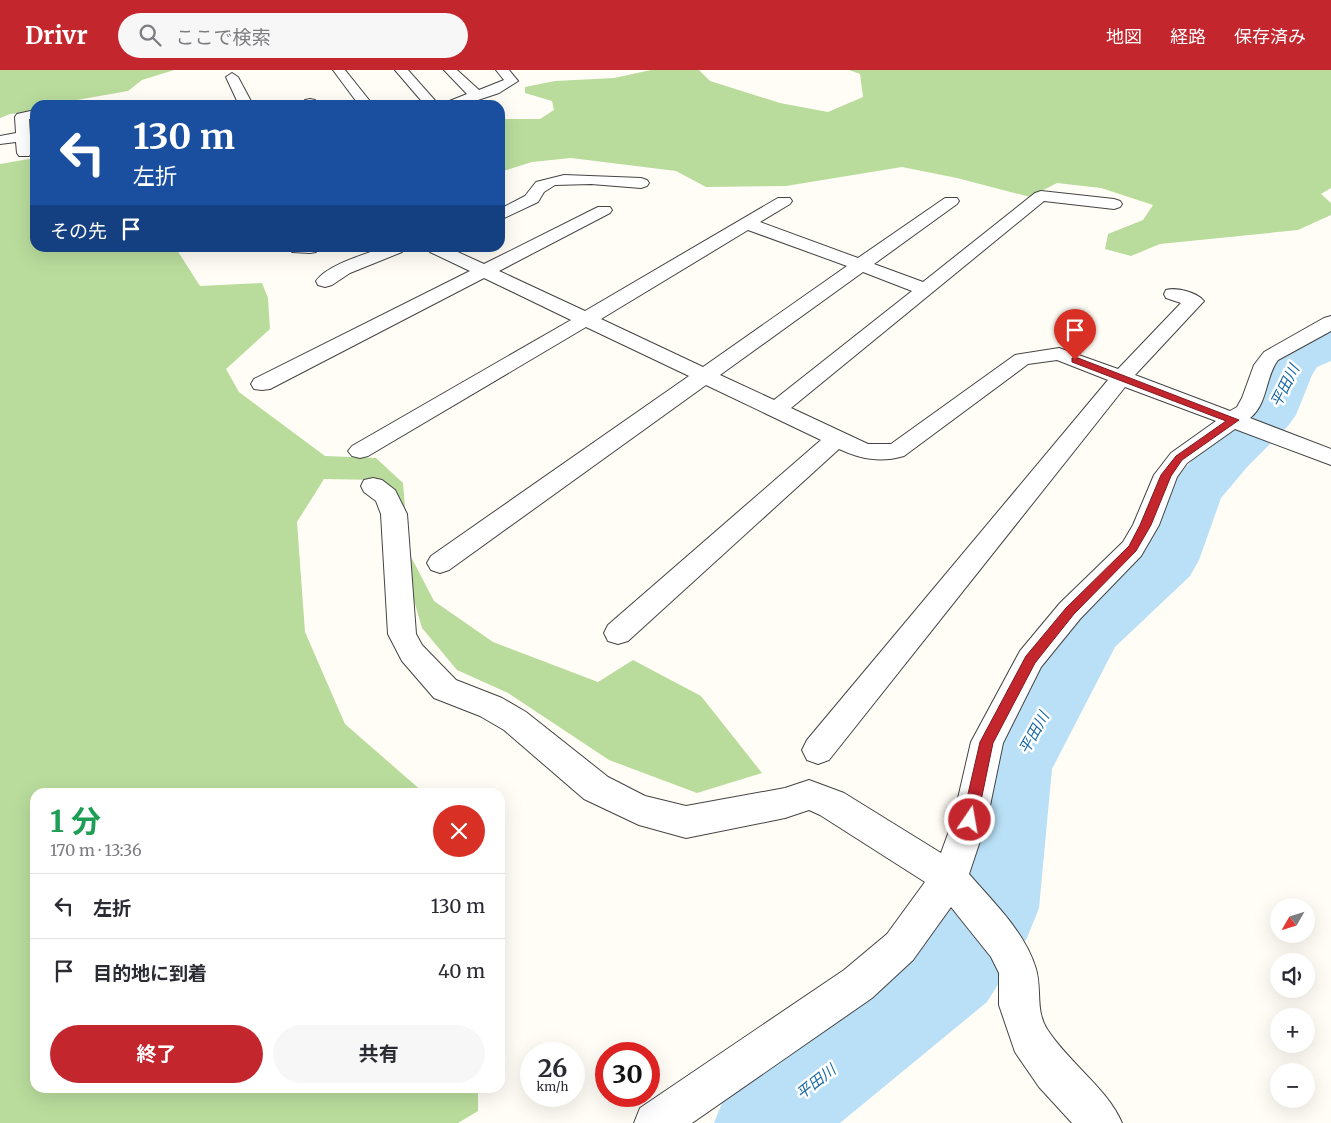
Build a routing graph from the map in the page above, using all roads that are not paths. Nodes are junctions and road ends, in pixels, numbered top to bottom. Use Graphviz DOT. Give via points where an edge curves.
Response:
graph roads {
  1 [pos="340,70"];
  2 [pos="401,70"];
  3 [pos="450,70"];
  4 [pos="502,70"];
  5 [pos="232,77"];
  6 [pos="478,94"];
  7 [pos="244,100"];
  8 [pos="362,100"];
  9 [pos="428,100"];
  10 [pos="464,100"];
  11 [pos="30,115"];
  12 [pos="23,136"];
  13 [pos="0,140"];
  14 [pos="24,153"];
  15 [pos="641,183"];
  16 [pos="784,201"];
  17 [pos="951,201"];
  18 [pos="1114,204"];
  19 [pos="604,210"];
  20 [pos="505,212"];
  21 [pos="746,223"];
  22 [pos="386,252"];
  23 [pos="445,252"];
  24 [pos="859,265"];
  25 [pos="484,270"];
  26 [pos="325,281"];
  27 [pos="925,289"];
  28 [pos="1173,294"];
  29 [pos="588,318"];
  30 [pos="1331,322"];
  31 [pos="705,374"];
  32 [pos="1122,378"];
  33 [pos="262,384"];
  34 [pos="777,409"];
  35 [pos="1241,423"];
  36 [pos="837,438"];
  37 [pos="360,451"];
  38 [pos="1331,457"];
  39 [pos="373,486"];
  40 [pos="440,563"];
  41 [pos="618,633"];
  42 [pos="818,750"];
  43 [pos="957,887"];
  44 [pos="655,1123"];
  45 [pos="1101,1123"];
  1 -- 8 [label="street"];
  2 -- 9 [label="street"];
  3 -- 6 [label="street"];
  4 -- 6 [label="street" via="512,81"];
  5 -- 7 [label="street"];
  6 -- 10 [label="street"];
  11 -- 12 [label="street" via="22,117"];
  12 -- 13 [label="street"];
  12 -- 14 [label="street"];
  15 -- 20 [label="street" via="577,180 544,184 535,190 532,199"];
  16 -- 21 [label="street"];
  17 -- 24 [label="street"];
  18 -- 27 [label="street" via="1041,196"];
  19 -- 25 [label="street"];
  21 -- 24 [label="street"];
  21 -- 29 [label="street"];
  22 -- 26 [label="street" via="344,269"];
  23 -- 25 [label="street"];
  24 -- 27 [label="street"];
  24 -- 31 [label="street"];
  25 -- 29 [label="street"];
  25 -- 33 [label="street"];
  27 -- 34 [label="street"];
  28 -- 32 [label="street" via="1194,301"];
  29 -- 31 [label="street"];
  29 -- 37 [label="street"];
  30 -- 35 [label="street" via="1271,356 1264,365"];
  31 -- 34 [label="street"];
  31 -- 40 [label="street"];
  32 -- 35 [label="street"];
  32 -- 36 [label="street" via="1060,354 1022,359 896,451 865,452"];
  32 -- 42 [label="street"];
  34 -- 36 [label="street"];
  35 -- 38 [label="street"];
  35 -- 43 [label="street" via="1214,432 1179,458 1166,475 1146,525 1132,548 1070,611 1030,659 986,742"];
  36 -- 41 [label="street"];
  39 -- 43 [label="street" via="386,496 394,514 402,634 412,653 445,688 515,721 596,788 639,810 686,822 786,803 810,795 832,804"];
  43 -- 44 [label="street" via="900,947 858,984"];
  43 -- 45 [label="street" via="1004,944 1018,971 1019,1005 1029,1038 1054,1072"];
}
